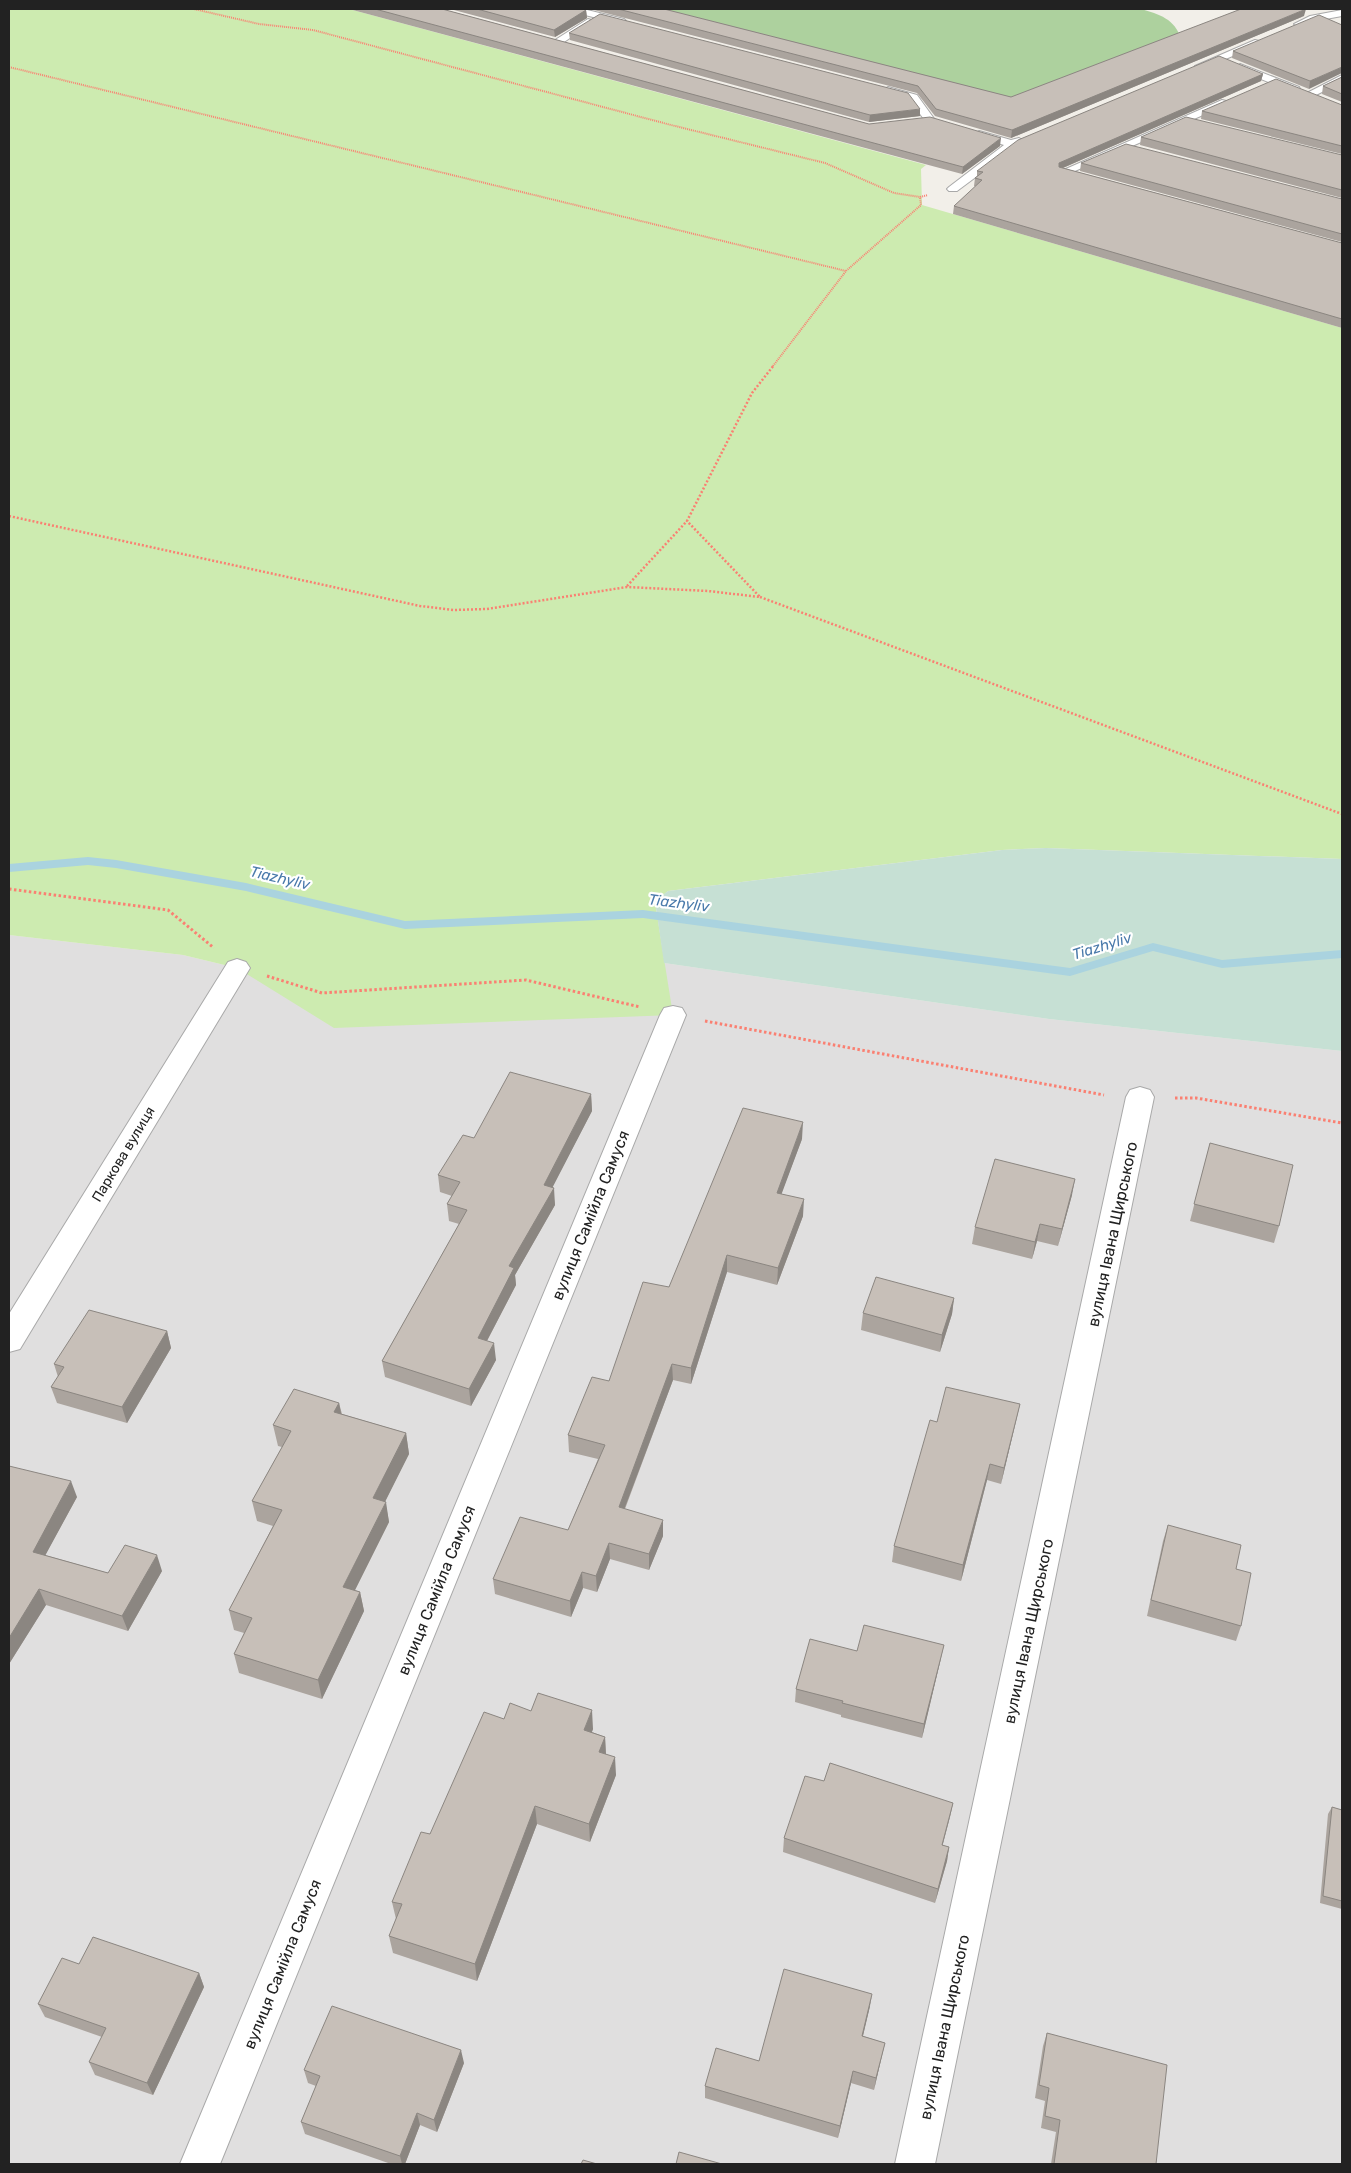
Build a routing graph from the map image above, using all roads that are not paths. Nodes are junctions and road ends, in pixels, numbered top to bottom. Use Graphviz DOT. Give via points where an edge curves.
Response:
graph roads {
  1 [pos="572,9"];
  2 [pos="1326,9"];
  3 [pos="1342,12"];
  4 [pos="599,16"];
  5 [pos="628,23"];
  6 [pos="1288,29"];
  7 [pos="1262,40"];
  8 [pos="576,47"];
  9 [pos="1219,58"];
  10 [pos="1192,69"];
  11 [pos="1342,78"];
  12 [pos="1274,81"];
  13 [pos="875,87"];
  14 [pos="1256,89"];
  15 [pos="1308,95"];
  16 [pos="1229,100"];
  17 [pos="1325,101"];
  18 [pos="1185,120"];
  19 [pos="930,121"];
  20 [pos="1203,124"];
  21 [pos="967,130"];
  22 [pos="1030,136"];
  23 [pos="1012,144"];
  24 [pos="1124,146"];
  25 [pos="1143,151"];
  26 [pos="1084,177"];
  27 [pos="953,189"];
  28 [pos="237,968"];
  29 [pos="672,1015"];
  30 [pos="1140,1097"];
  31 [pos="9,1340"];
  32 [pos="200,2164"];
  33 [pos="916,2164"];
  1 -- 4 [label="lane"];
  2 -- 3 [label="lane"];
  3 -- 6 [label="lane" via="1313,18"];
  4 -- 5 [label="lane"];
  4 -- 8 [label="lane" via="552,41"];
  7 -- 9 [label="lane"];
  9 -- 10 [label="lane"];
  9 -- 12 [label="lane"];
  11 -- 15 [label="lane"];
  12 -- 14 [label="lane"];
  12 -- 15 [label="lane"];
  13 -- 19 [label="lane" via="913,97"];
  15 -- 17 [label="lane"];
  16 -- 18 [label="lane"];
  18 -- 20 [label="lane"];
  18 -- 24 [label="lane"];
  21 -- 23 [label="lane"];
  22 -- 23 [label="lane"];
  23 -- 27 [label="lane"];
  24 -- 25 [label="lane"];
  24 -- 26 [label="lane" via="1064,172"];
  28 -- 31 [label="street, Паркова вулиця"];
  29 -- 32 [label="street, вулиця Самійла Самуся"];
  30 -- 33 [label="street, вулиця Івана Щирського"];
}
